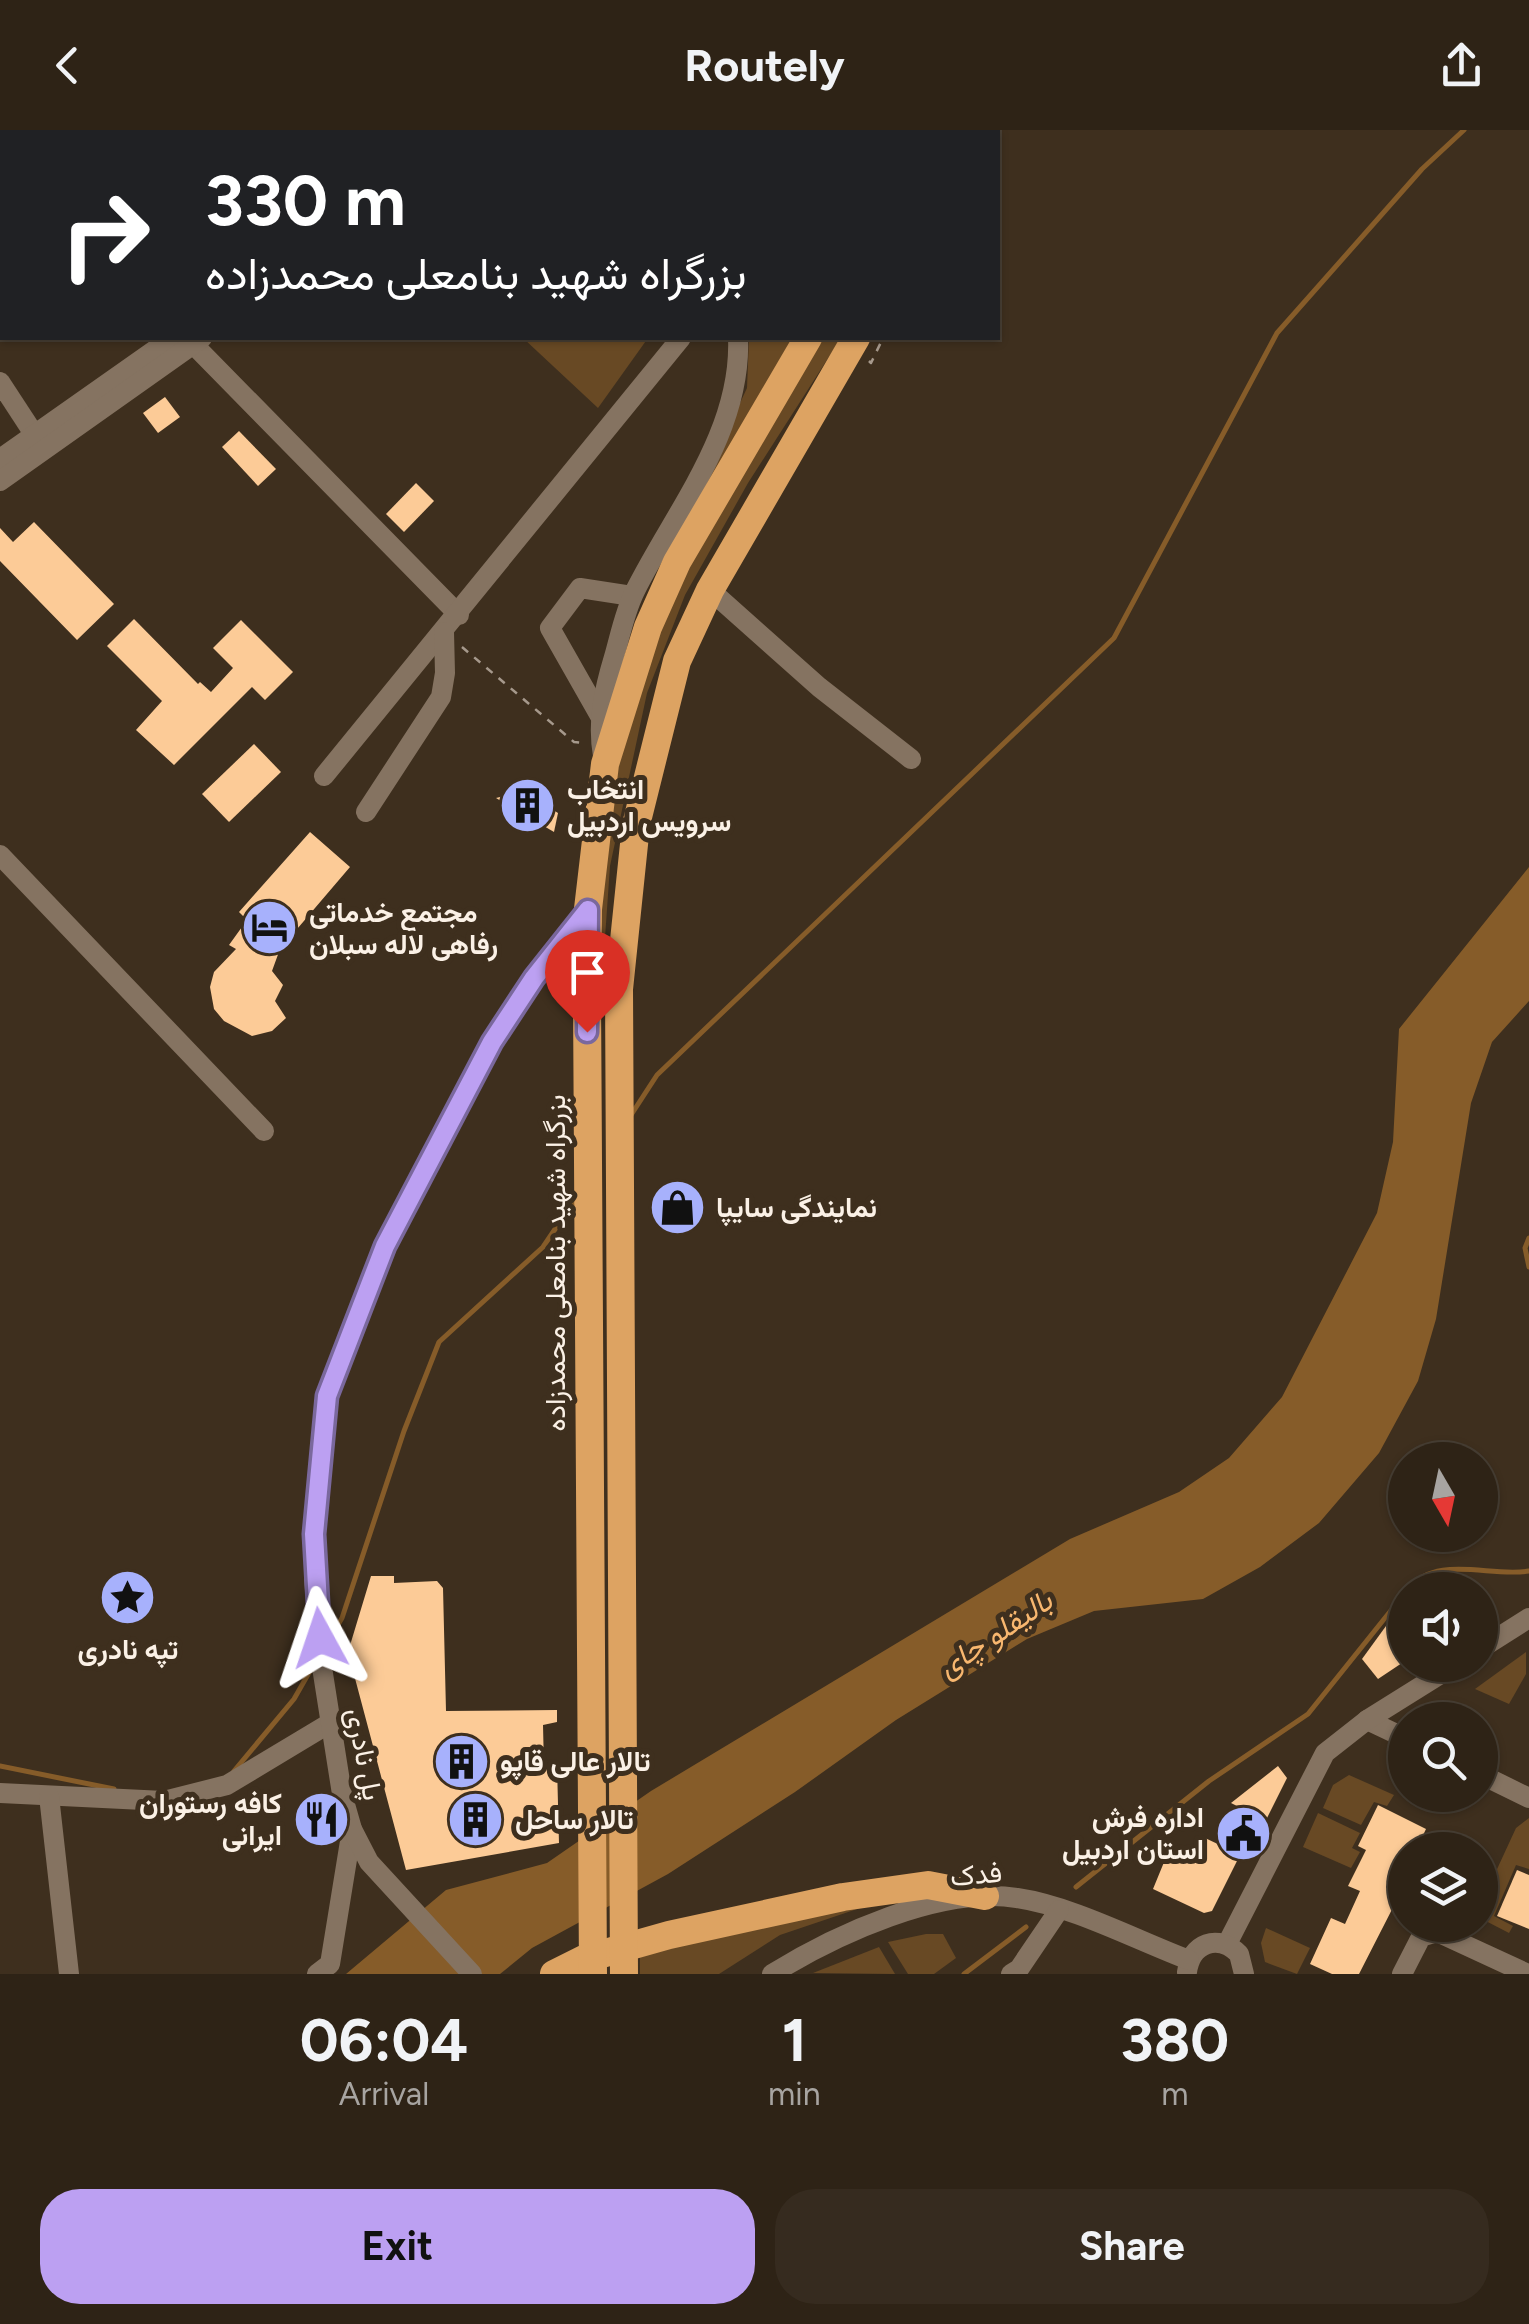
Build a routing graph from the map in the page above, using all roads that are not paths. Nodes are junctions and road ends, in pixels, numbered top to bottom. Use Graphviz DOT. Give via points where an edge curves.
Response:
graph roads {
  1 [pos="189,340"];
  2 [pos="679,340"];
  3 [pos="738,340"];
  4 [pos="807,340"];
  5 [pos="855,340"];
  6 [pos="0,382"];
  7 [pos="34,434"];
  8 [pos="0,459"];
  9 [pos="0,482"];
  10 [pos="710,590"];
  11 [pos="632,596"];
  12 [pos="459,615"];
  13 [pos="444,632"];
  14 [pos="600,716"];
  15 [pos="603,754"];
  16 [pos="911,759"];
  17 [pos="324,776"];
  18 [pos="366,812"];
  19 [pos="0,855"];
  20 [pos="588,910"];
  21 [pos="264,1131"];
  22 [pos="1529,1618"];
  23 [pos="1498,1638"];
  24 [pos="1427,1682"];
  25 [pos="1367,1720"];
  26 [pos="330,1723"];
  27 [pos="1388,1730"];
  28 [pos="1498,1783"];
  29 [pos="0,1793"];
  30 [pos="48,1796"];
  31 [pos="1529,1798"];
  32 [pos="352,1829"];
  33 [pos="985,1896"];
  34 [pos="1058,1910"];
  35 [pos="1228,1944"];
  36 [pos="1188,1967"];
  37 [pos="593,1970"];
  38 [pos="1248,1970"];
  39 [pos="624,1971"];
  40 [pos="69,1974"];
  41 [pos="317,1974"];
  42 [pos="472,1974"];
  43 [pos="554,1974"];
  44 [pos="772,1974"];
  45 [pos="1011,1974"];
  46 [pos="1402,1974"];
  47 [pos="1528,1974"];
  1 -- 7 [label="street"];
  1 -- 9 [label="street"];
  1 -- 12 [label="street"];
  2 -- 12 [label="street"];
  3 -- 11 [label="street" via="732,401 710,457"];
  4 -- 15 [label="highway, بزرگراه شهید بنامعلی محمدزاده" via="677,562"];
  5 -- 10 [label="highway"];
  6 -- 7 [label="street"];
  7 -- 8 [label="street"];
  10 -- 16 [label="street"];
  10 -- 39 [label="highway" via="677,661 636,825 619,989"];
  11 -- 14 [label="street"];
  11 -- 14 [label="street" via="580,588 550,628"];
  12 -- 13 [label="street"];
  13 -- 17 [label="street"];
  13 -- 18 [label="street" via="441,697"];
  14 -- 15 [label="street"];
  15 -- 20 [label="highway, بزرگراه شهید بنامعلی محمدزاده"];
  19 -- 21 [label="street"];
  20 -- 26 [label="street, پل نادری" via="492,1042 385,1246 327,1396 314,1534"];
  20 -- 37 [label="highway, بزرگراه شهید بنامعلی محمدزاده"];
  22 -- 23 [label="street"];
  24 -- 25 [label="street"];
  25 -- 27 [label="street"];
  25 -- 35 [label="street" via="1319,1760"];
  26 -- 30 [label="street" via="227,1784 164,1801"];
  26 -- 32 [label="street, پل نادری"];
  28 -- 31 [label="street"];
  29 -- 30 [label="street"];
  30 -- 40 [label="street"];
  32 -- 41 [label="street" via="330,1964"];
  32 -- 42 [label="street, پل نادری" via="369,1862"];
  33 -- 34 [label="street, فدک"];
  33 -- 43 [label="highway" via="928,1885 844,1897 669,1935"];
  33 -- 44 [label="street, فدک" via="876,1923 823,1943"];
  34 -- 36 [label="street, فدک"];
  34 -- 45 [label="street"];
  35 -- 36 [label="street" via="1206,1943"];
  35 -- 38 [label="street"];
  46 -- 47 [label="street" via="1421,1937 1437,1932"];
}
